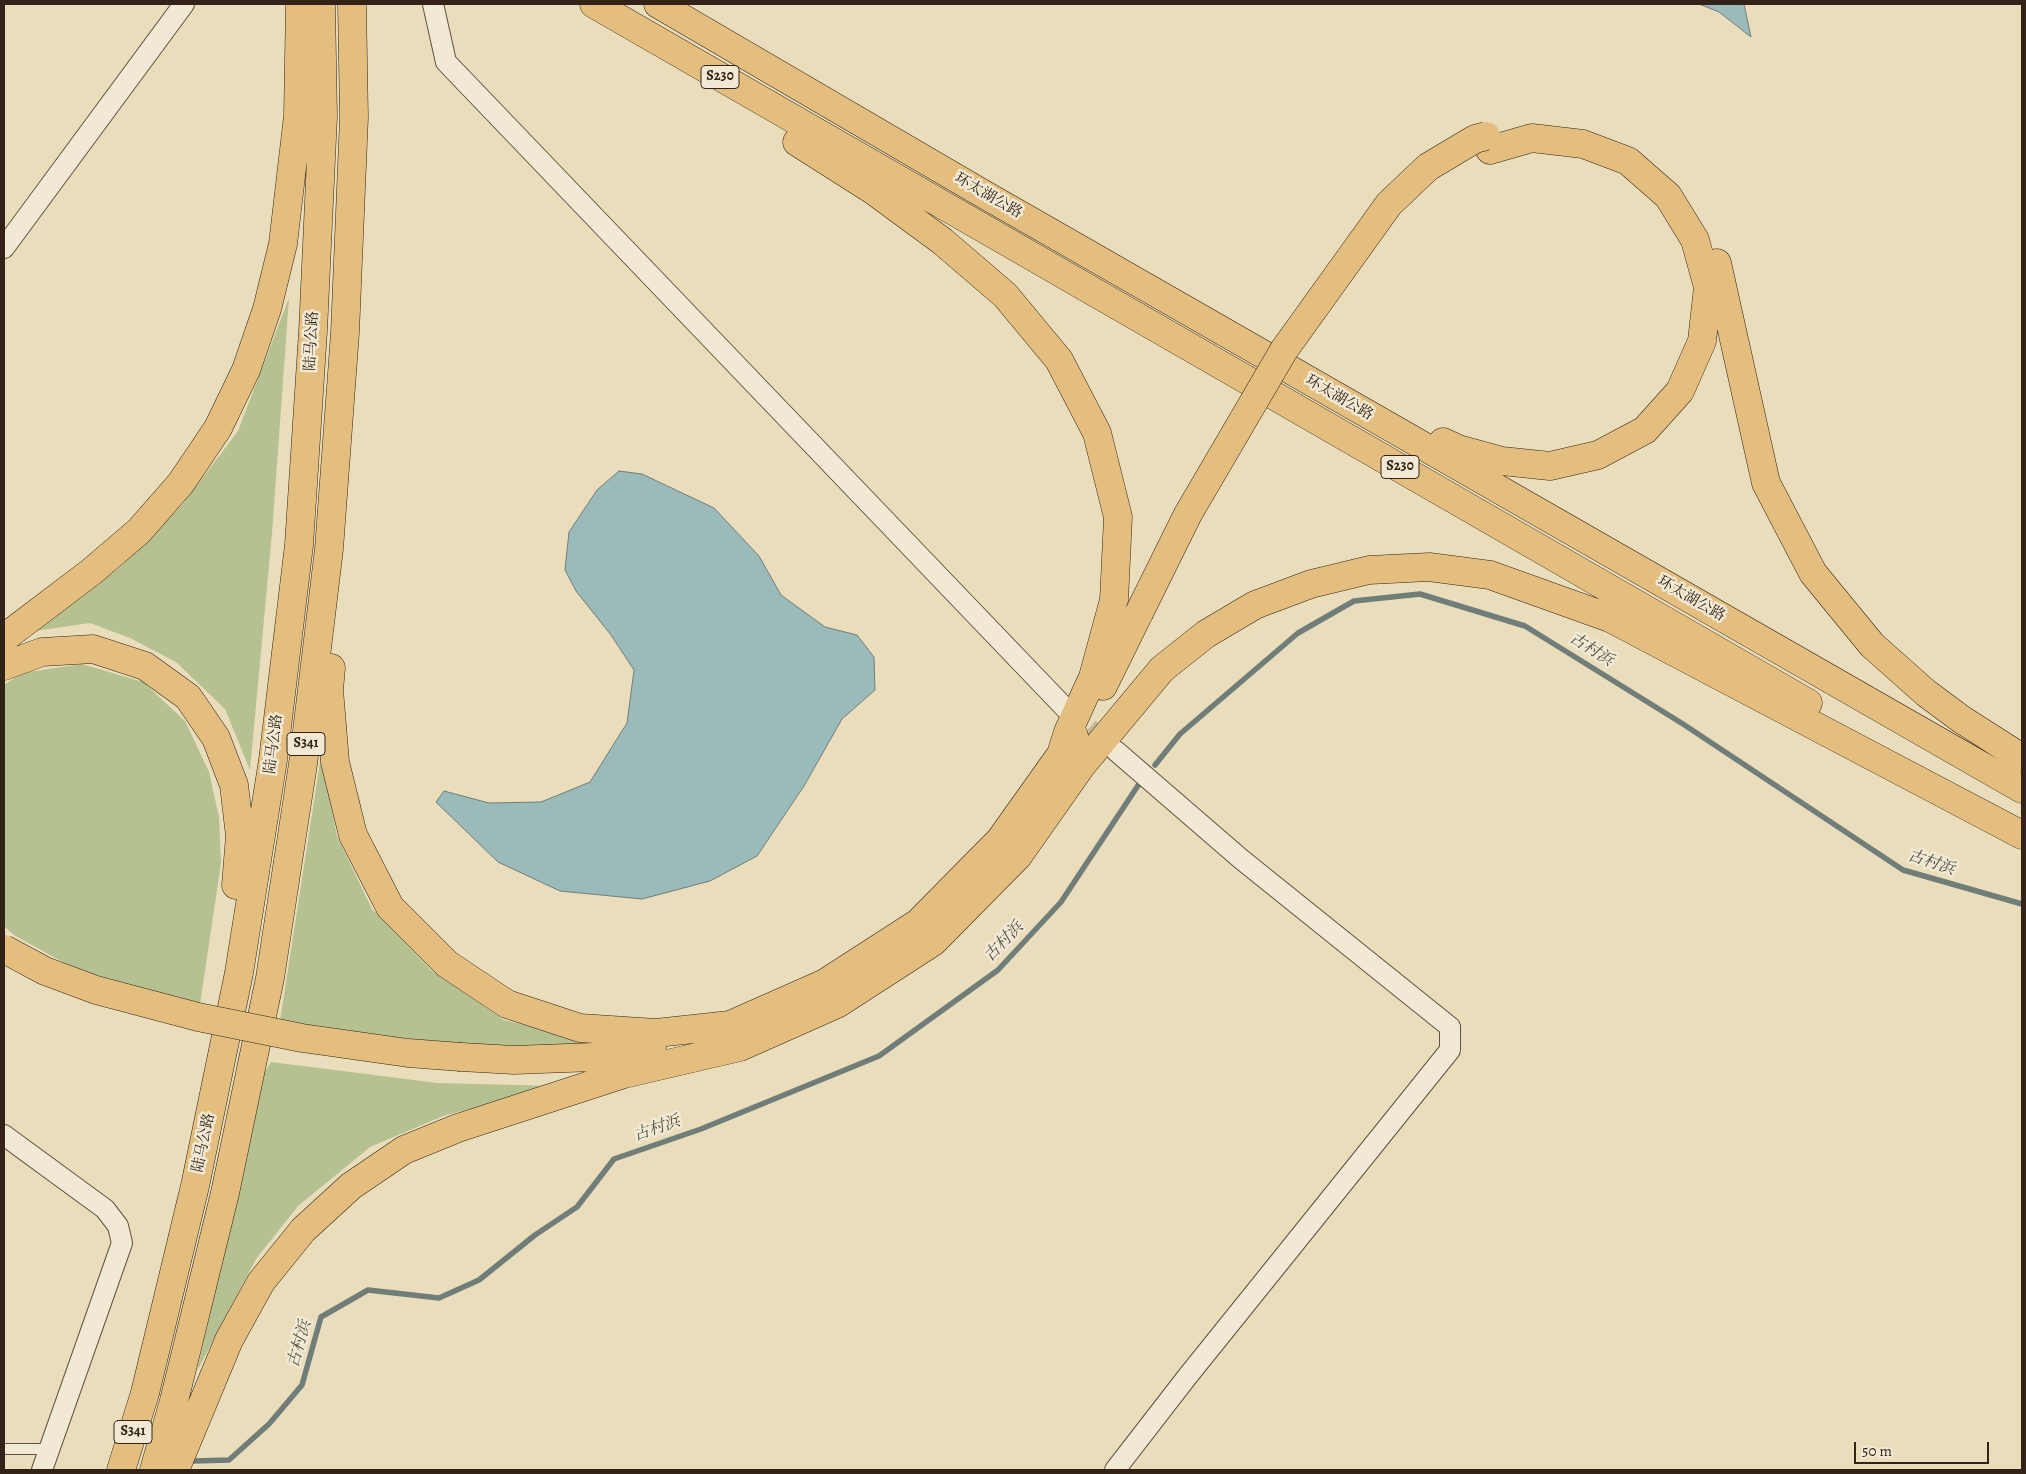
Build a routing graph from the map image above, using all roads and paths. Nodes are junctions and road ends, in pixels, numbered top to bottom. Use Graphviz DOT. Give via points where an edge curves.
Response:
graph roads {
  1 [pos="184,4"];
  2 [pos="300,4"];
  3 [pos="321,4"];
  4 [pos="352,4"];
  5 [pos="433,4"];
  6 [pos="586,4"];
  7 [pos="594,4"];
  8 [pos="658,4"];
  9 [pos="353,58"];
  10 [pos="1488,143"];
  11 [pos="840,158"];
  12 [pos="980,192"];
  13 [pos="4,248"];
  14 [pos="4,638"];
  15 [pos="4,666"];
  16 [pos="1066,709"];
  17 [pos="1116,751"];
  18 [pos="1072,758"];
  19 [pos="2022,758"];
  20 [pos="2022,789"];
  21 [pos="1953,793"];
  22 [pos="2022,835"];
  23 [pos="4,949"];
  24 [pos="4,966"];
  25 [pos="730,1025"];
  26 [pos="461,1064"];
  27 [pos="624,1074"];
  28 [pos="4,1135"];
  29 [pos="145,1393"];
  30 [pos="49,1449"];
  31 [pos="4,1450"];
  32 [pos="42,1470"];
  33 [pos="121,1470"];
  34 [pos="154,1470"];
  35 [pos="175,1470"];
  36 [pos="1115,1470"];
  1 -- 13 [label="street"];
  2 -- 14 [label="highway" via="298,116 283,244 268,309 246,370 218,428 180,483 139,531"];
  3 -- 29 [label="highway, 陆马公路 / S341" via="323,116 314,331 298,545 274,750 239,973 195,1186"];
  4 -- 9 [label="highway, 陆马公路 / S341"];
  5 -- 16 [label="street" via="446,62"];
  6 -- 11 [label="highway"];
  7 -- 11 [label="highway, 环太湖公路 / S230"];
  8 -- 12 [label="highway, 环太湖公路 / S230"];
  9 -- 25 [label="highway" via="361,334 345,550 329,690 335,762 353,834 390,907 447,964 507,1004 580,1028 656,1033"];
  9 -- 34 [label="highway, 陆马公路 / S341" via="354,117 344,343 329,548 303,764 270,978 227,1184"];
  10 -- 12 [label="highway" via="1532,138 1583,144 1628,161 1668,196 1695,240 1708,287 1702,341 1680,391 1645,430 1598,455 1550,466 1502,462 1458,449 1415,430 1200,308"];
  10 -- 18 [label="highway, bridge" via="1475,139 1428,167 1389,204 1284,350 1188,514 1145,616 1087,718"];
  10 -- 19 [label="highway" via="1531,123 1587,130 1636,149 1679,187 1709,234 1766,483 1813,573 1872,645 1926,693"];
  11 -- 18 [label="highway" via="874,191 942,241 1005,295 1059,360 1097,433 1118,517 1114,600 1093,677 1068,732"];
  11 -- 21 [label="highway, 环太湖公路 / S230" via="1589,575"];
  12 -- 20 [label="highway, 环太湖公路 / S230"];
  15 -- 29 [label="highway" via="42,652 94,649 145,666 188,697 216,738 234,785 240,836 236,887 223,970 179,1183"];
  17 -- 36 [label="street" via="1241,859 1450,1027 1450,1050"];
  18 -- 21 [label="highway" via="1162,669 1206,634 1255,605 1311,584 1370,570 1429,567 1490,576 1610,618"];
  18 -- 25 [label="highway" via="1000,840 918,923 826,983"];
  18 -- 27 [label="highway" via="1018,856 933,942 837,1004 740,1047"];
  21 -- 22 [label="highway"];
  23 -- 26 [label="highway, bridge" via="45,971 96,990 198,1016 302,1038"];
  24 -- 26 [label="highway" via="39,985 91,1004 194,1031 300,1053 407,1068"];
  25 -- 26 [label="highway" via="621,1056"];
  26 -- 27 [label="highway" via="514,1075"];
  27 -- 35 [label="highway" via="458,1128 413,1146 350,1186 303,1230 261,1282 229,1340"];
  28 -- 30 [label="street" via="104,1209 118,1226 122,1243"];
  29 -- 33 [label="highway, 陆马公路 / S341"];
  30 -- 31 [label="lane"];
  30 -- 32 [label="street"];
}
